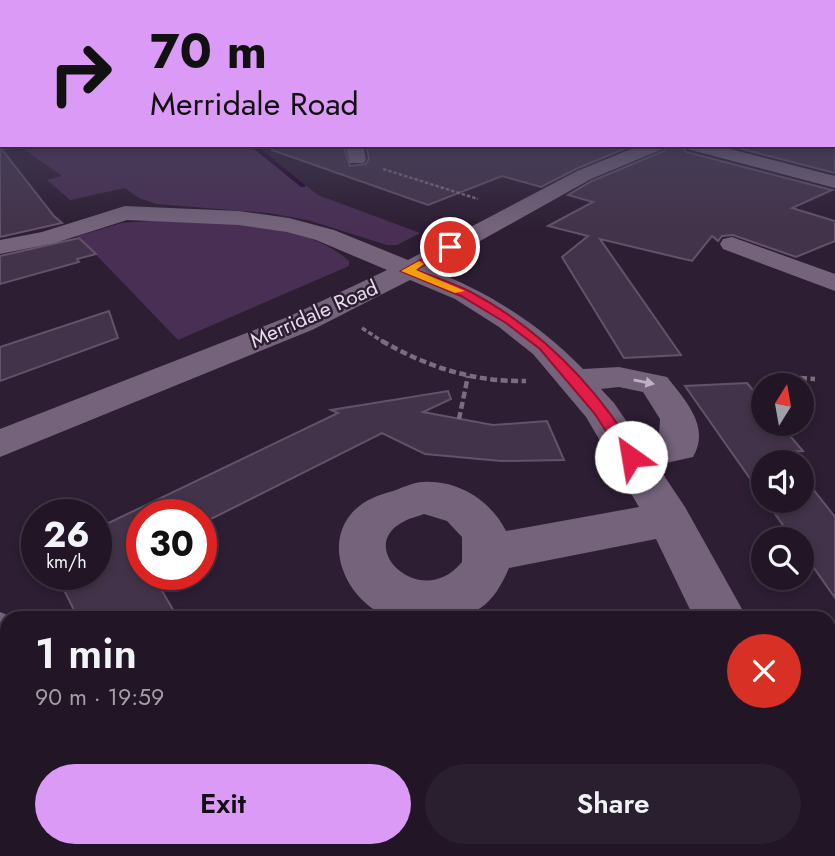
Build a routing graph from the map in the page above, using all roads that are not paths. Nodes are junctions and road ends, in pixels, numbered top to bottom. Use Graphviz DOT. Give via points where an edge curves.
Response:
graph roads {
  1 [pos="650,148"];
  2 [pos="704,148"];
  3 [pos="835,182"];
  4 [pos="732,244"];
  5 [pos="0,247"];
  6 [pos="407,271"];
  7 [pos="835,283"];
  8 [pos="576,380"];
  9 [pos="0,444"];
  10 [pos="631,457"];
  11 [pos="669,519"];
  12 [pos="489,553"];
  13 [pos="717,611"];
  1 -- 6 [label="street, Merridale Road" via="584,175"];
  2 -- 3 [label="street"];
  4 -- 7 [label="street"];
  5 -- 6 [label="street" via="125,214 194,215 289,225 325,235"];
  6 -- 8 [label="street" via="465,293 510,320 544,346"];
  6 -- 9 [label="street, Merridale Road" via="332,308"];
  8 -- 10 [label="street"];
  8 -- 10 [label="street, one-way" via="619,377 655,384 679,419 679,447"];
  10 -- 11 [label="street"];
  11 -- 12 [label="street"];
  11 -- 13 [label="street"];
}
